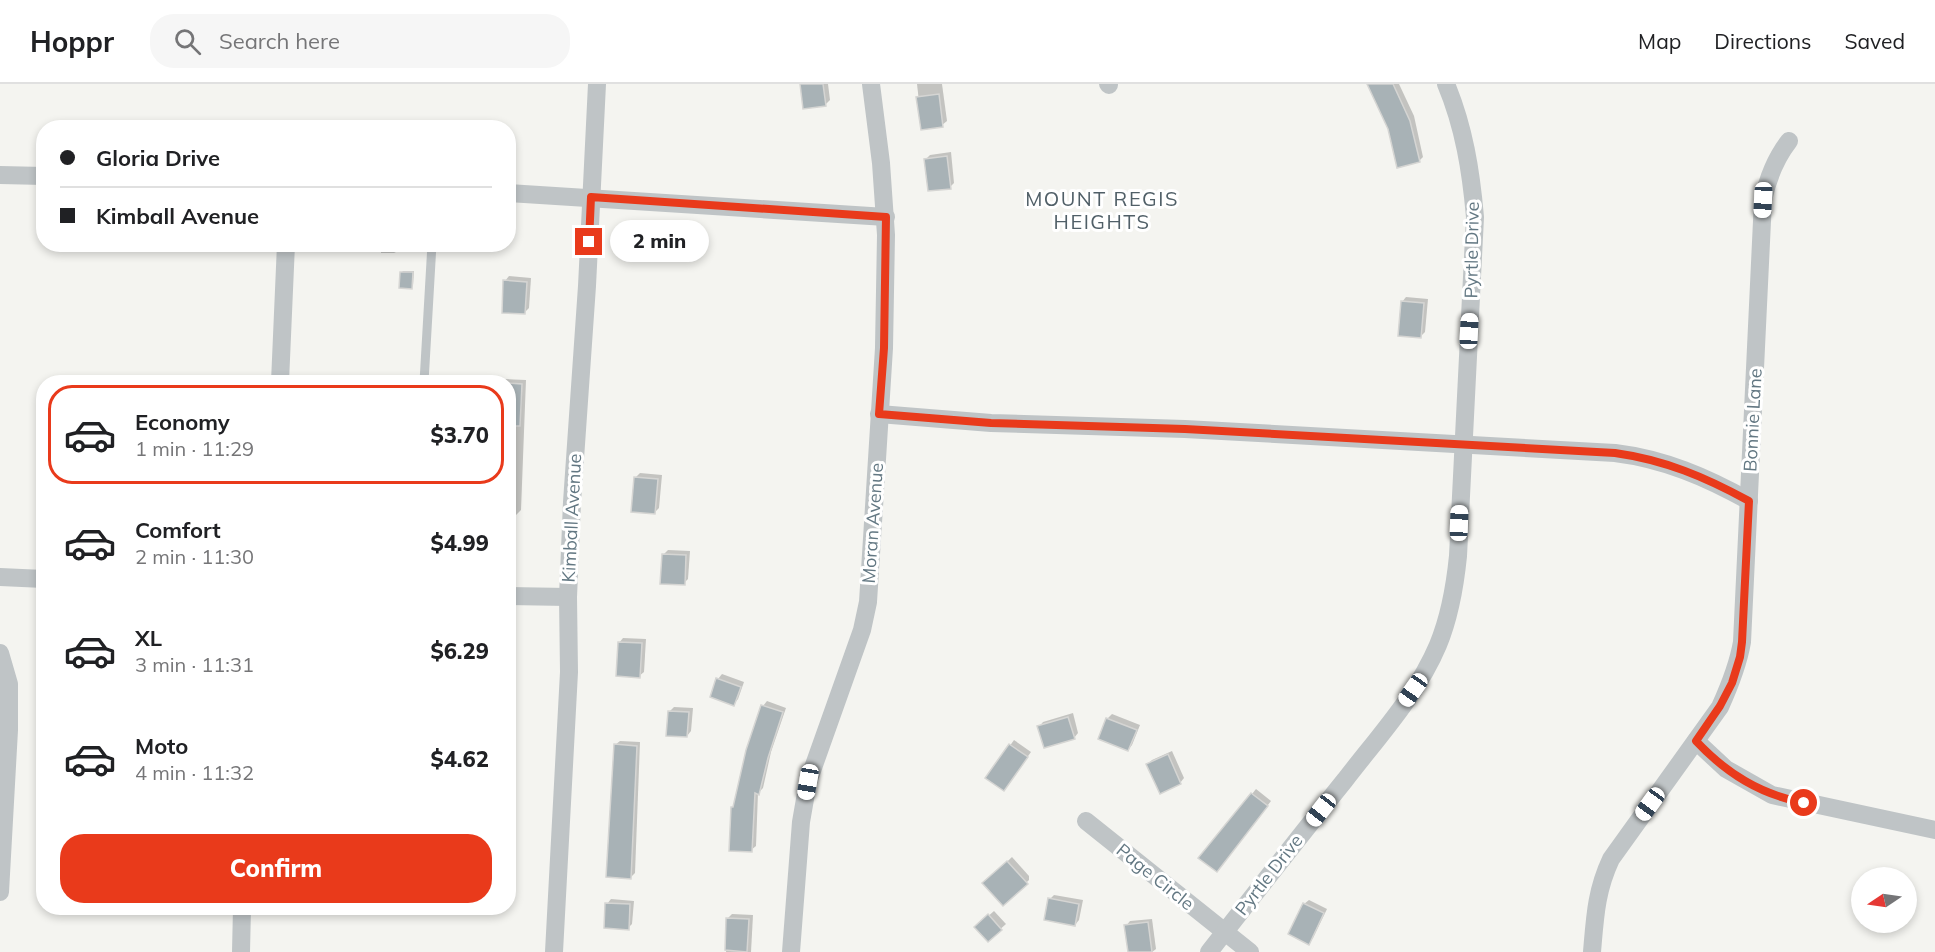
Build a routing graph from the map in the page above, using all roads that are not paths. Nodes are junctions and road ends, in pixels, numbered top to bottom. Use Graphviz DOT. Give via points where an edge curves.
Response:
graph roads {
  1 [pos="597,84"];
  2 [pos="871,84"];
  3 [pos="1446,84"];
  4 [pos="1789,141"];
  5 [pos="0,175"];
  6 [pos="36,176"];
  7 [pos="516,193"];
  8 [pos="591,197"];
  9 [pos="886,217"];
  10 [pos="286,252"];
  11 [pos="432,252"];
  12 [pos="280,375"];
  13 [pos="424,375"];
  14 [pos="879,414"];
  15 [pos="1464,445"];
  16 [pos="1749,501"];
  17 [pos="0,577"];
  18 [pos="36,579"];
  19 [pos="516,596"];
  20 [pos="568,597"];
  21 [pos="0,653"];
  22 [pos="1696,741"];
  23 [pos="1086,821"];
  24 [pos="1935,830"];
  25 [pos="0,892"];
  26 [pos="242,915"];
  27 [pos="1224,933"];
  28 [pos="241,952"];
  29 [pos="554,952"];
  30 [pos="791,952"];
  31 [pos="1209,952"];
  32 [pos="1250,952"];
  33 [pos="1593,952"];
  1 -- 8 [label="street, Kimball Avenue"];
  2 -- 9 [label="street, Moran Avenue"];
  3 -- 15 [label="street, Pyrtle Drive" via="1465,142 1474,217"];
  4 -- 16 [label="street, Bonnie Lane" via="1768,176 1763,200"];
  5 -- 6 [label="street"];
  7 -- 8 [label="street"];
  8 -- 9 [label="street"];
  8 -- 20 [label="street, Kimball Avenue"];
  9 -- 14 [label="street, Moran Avenue"];
  10 -- 12 [label="street"];
  11 -- 13 [label="lane"];
  14 -- 15 [label="street" via="991,423 1185,429"];
  14 -- 30 [label="street, Moran Avenue" via="868,602 862,630 808,782"];
  15 -- 16 [label="street" via="1641,456 1712,480"];
  15 -- 27 [label="street, Pyrtle Drive" via="1455,582 1449,614 1424,674"];
  16 -- 22 [label="street, Bonnie Lane" via="1740,657 1720,706"];
  17 -- 18 [label="street"];
  19 -- 20 [label="street"];
  20 -- 29 [label="street, Kimball Avenue"];
  21 -- 25 [label="street" via="9,684"];
  22 -- 24 [label="street" via="1726,768 1772,795"];
  22 -- 33 [label="street, Bonnie Lane" via="1611,858 1596,903"];
  23 -- 27 [label="street, Page Circle"];
  26 -- 28 [label="street"];
  27 -- 31 [label="street, Pyrtle Drive"];
  27 -- 32 [label="street, Page Circle"];
}
